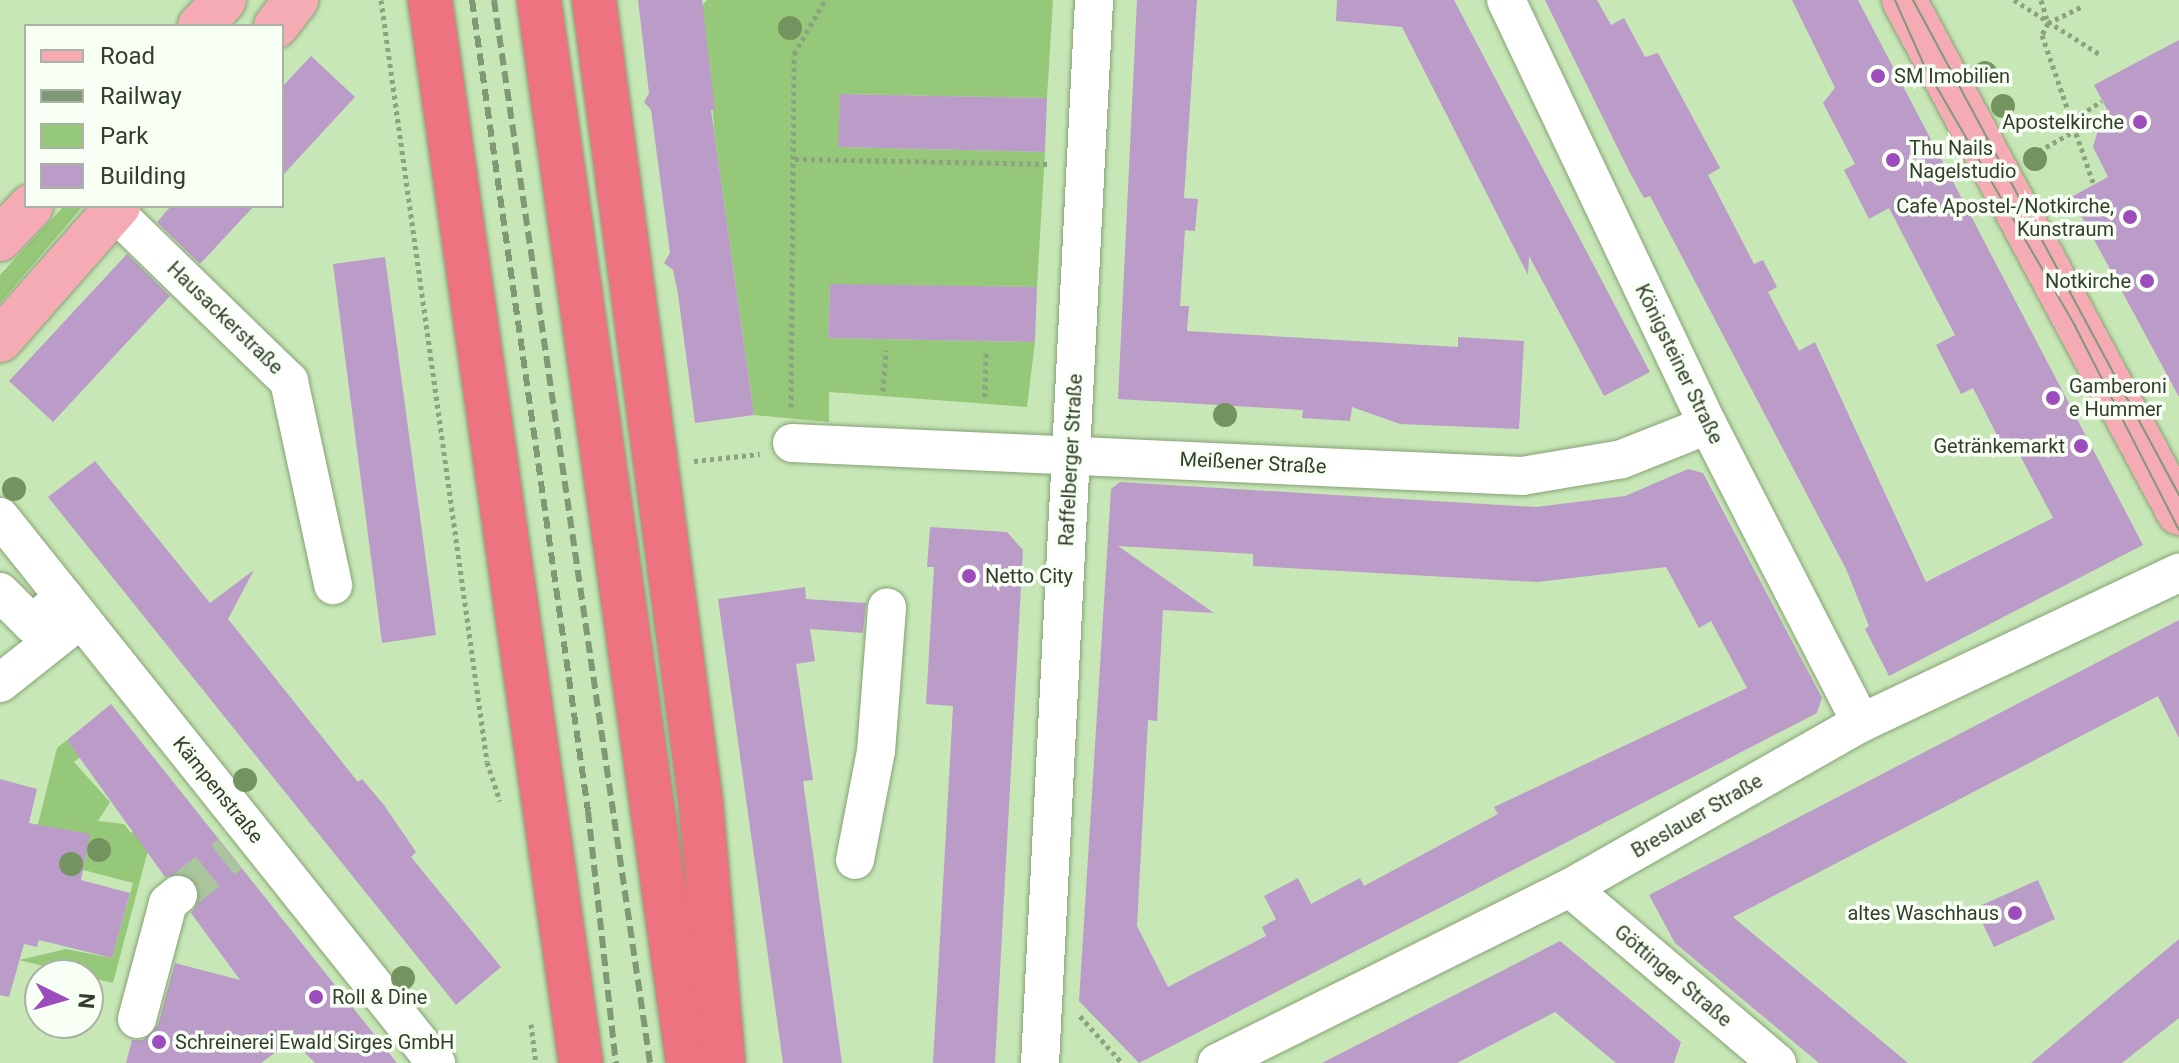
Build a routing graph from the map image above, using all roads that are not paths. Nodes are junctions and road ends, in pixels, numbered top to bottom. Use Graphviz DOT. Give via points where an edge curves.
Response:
graph roads {
  1 [pos="224,0"];
  2 [pos="296,0"];
  3 [pos="430,0"];
  4 [pos="539,0"];
  5 [pos="594,0"];
  6 [pos="1094,0"];
  7 [pos="1506,0"];
  8 [pos="1912,7"];
  9 [pos="202,24"];
  10 [pos="278,24"];
  11 [pos="29,208"];
  12 [pos="116,208"];
  13 [pos="0,239"];
  14 [pos="0,340"];
  15 [pos="1708,425"];
  16 [pos="774,449"];
  17 [pos="1071,454"];
  18 [pos="2179,513"];
  19 [pos="0,517"];
  20 [pos="2179,573"];
  21 [pos="333,585"];
  22 [pos="0,592"];
  23 [pos="887,607"];
  24 [pos="72,608"];
  25 [pos="0,683"];
  26 [pos="1861,723"];
  27 [pos="855,860"];
  28 [pos="1570,888"];
  29 [pos="178,895"];
  30 [pos="137,1019"];
  31 [pos="436,1063"];
  32 [pos="581,1063"];
  33 [pos="688,1063"];
  34 [pos="723,1063"];
  35 [pos="1040,1063"];
  36 [pos="1217,1063"];
  37 [pos="1777,1063"];
  1 -- 9 [label="main road"];
  2 -- 10 [label="main road"];
  3 -- 32 [label="highway"];
  4 -- 33 [label="highway"];
  5 -- 34 [label="highway" via="701,804"];
  6 -- 17 [label="street, Raffelberger Straße"];
  7 -- 15 [label="street, Königsteiner Straße"];
  8 -- 18 [label="main road"];
  11 -- 13 [label="main road"];
  12 -- 14 [label="main road, Hausackerstraße"];
  12 -- 21 [label="street, Hausackerstraße" via="289,381"];
  15 -- 17 [label="street, Meißener Straße" via="1622,459 1522,476"];
  15 -- 26 [label="street, Königsteiner Straße"];
  16 -- 17 [label="street, Meißener Straße"];
  17 -- 35 [label="street, Raffelberger Straße"];
  19 -- 24 [label="street, Kämpenstraße"];
  20 -- 26 [label="street, Breslauer Straße"];
  22 -- 24 [label="street" via="32,624"];
  23 -- 27 [label="street" via="876,751"];
  24 -- 25 [label="street"];
  24 -- 31 [label="street, Kämpenstraße" via="242,844"];
  26 -- 28 [label="street, Breslauer Straße"];
  28 -- 36 [label="street, Breslauer Straße"];
  28 -- 37 [label="street, Göttinger Straße"];
  29 -- 30 [label="street" via="168,903"];
}
